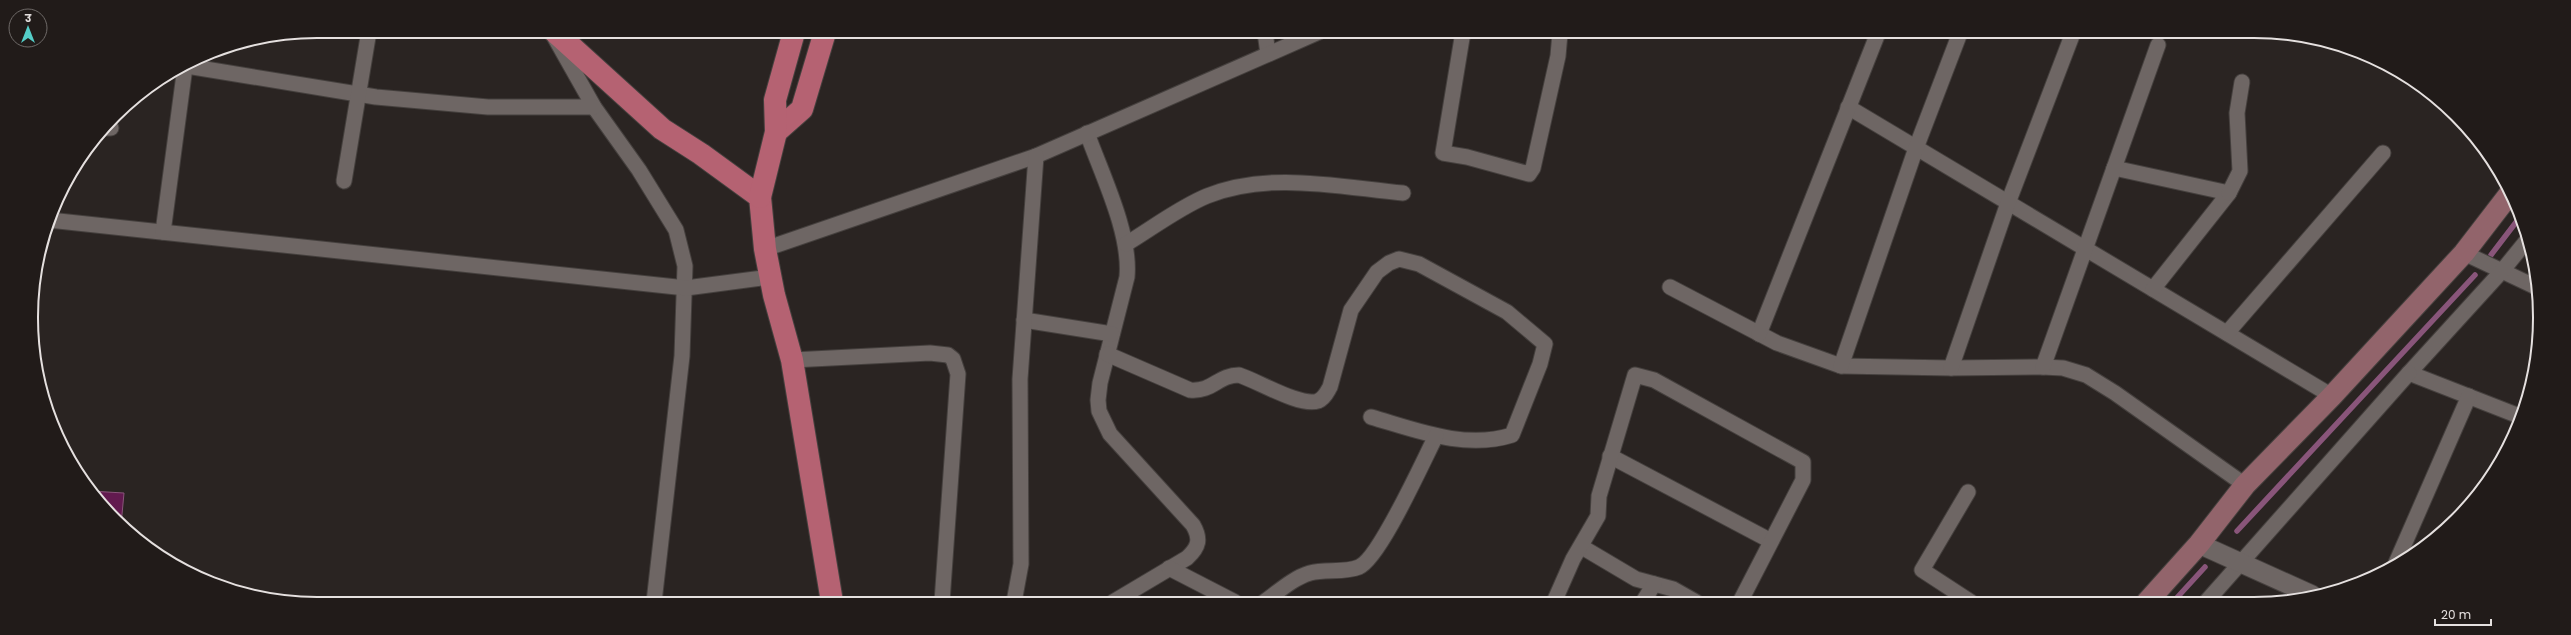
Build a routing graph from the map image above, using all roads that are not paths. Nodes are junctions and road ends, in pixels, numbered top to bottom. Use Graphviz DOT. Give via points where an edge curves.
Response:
graph roads {
  1 [pos="368,38"];
  2 [pos="556,38"];
  3 [pos="560,38"];
  4 [pos="792,38"];
  5 [pos="823,38"];
  6 [pos="1266,38"];
  7 [pos="1305,38"];
  8 [pos="1462,38"];
  9 [pos="1560,38"];
  10 [pos="1876,38"];
  11 [pos="1958,38"];
  12 [pos="2071,38"];
  13 [pos="2158,45"];
  14 [pos="1268,54"];
  15 [pos="194,67"];
  16 [pos="185,71"];
  17 [pos="2242,82"];
  18 [pos="358,94"];
  19 [pos="594,106"];
  20 [pos="1848,108"];
  21 [pos="776,132"];
  22 [pos="1086,133"];
  23 [pos="1916,148"];
  24 [pos="2383,153"];
  25 [pos="1036,156"];
  26 [pos="2114,168"];
  27 [pos="344,181"];
  28 [pos="1403,193"];
  29 [pos="2229,193"];
  30 [pos="760,197"];
  31 [pos="2506,198"];
  32 [pos="2008,203"];
  33 [pos="56,221"];
  34 [pos="163,232"];
  35 [pos="1126,244"];
  36 [pos="2523,245"];
  37 [pos="2084,248"];
  38 [pos="765,249"];
  39 [pos="2464,253"];
  40 [pos="2502,271"];
  41 [pos="770,277"];
  42 [pos="2531,285"];
  43 [pos="1670,287"];
  44 [pos="686,288"];
  45 [pos="2153,289"];
  46 [pos="1024,320"];
  47 [pos="2227,333"];
  48 [pos="1112,334"];
  49 [pos="1759,334"];
  50 [pos="1107,354"];
  51 [pos="792,360"];
  52 [pos="1841,366"];
  53 [pos="2043,367"];
  54 [pos="1951,368"];
  55 [pos="2409,373"];
  56 [pos="2332,396"];
  57 [pos="2469,396"];
  58 [pos="2515,415"];
  59 [pos="1371,417"];
  60 [pos="1436,436"];
  61 [pos="1610,456"];
  62 [pos="2245,485"];
  63 [pos="1968,492"];
  64 [pos="1771,541"];
  65 [pos="2199,544"];
  66 [pos="1582,547"];
  67 [pos="2399,556"];
  68 [pos="2240,563"];
  69 [pos="1169,568"];
  70 [pos="1654,584"];
  71 [pos="2306,592"];
  72 [pos="655,597"];
  73 [pos="831,597"];
  74 [pos="942,597"];
  75 [pos="1015,597"];
  76 [pos="1121,597"];
  77 [pos="1225,597"];
  78 [pos="1271,597"];
  79 [pos="1556,597"];
  80 [pos="1646,597"];
  81 [pos="1687,597"];
  82 [pos="1743,597"];
  83 [pos="1963,597"];
  84 [pos="2151,597"];
  85 [pos="2210,597"];
  1 -- 18 [label="street"];
  2 -- 19 [label="street"];
  3 -- 30 [label="main road" via="662,129"];
  4 -- 21 [label="main road" via="775,100"];
  5 -- 21 [label="main road" via="802,109"];
  6 -- 14 [label="street"];
  7 -- 14 [label="street"];
  8 -- 9 [label="street" via="1443,153 1529,174 1537,153"];
  10 -- 20 [label="street"];
  11 -- 23 [label="street"];
  12 -- 32 [label="street"];
  13 -- 26 [label="street"];
  14 -- 22 [label="street"];
  15 -- 18 [label="street"];
  16 -- 34 [label="street"];
  17 -- 29 [label="street" via="2237,113 2240,171"];
  18 -- 19 [label="street" via="488,106"];
  18 -- 27 [label="street"];
  19 -- 44 [label="street" via="639,170 676,230 685,266"];
  20 -- 23 [label="street"];
  20 -- 49 [label="street"];
  21 -- 30 [label="main road"];
  22 -- 25 [label="street"];
  22 -- 35 [label="street"];
  23 -- 32 [label="street"];
  23 -- 52 [label="street"];
  24 -- 47 [label="street"];
  25 -- 38 [label="street"];
  25 -- 46 [label="street"];
  26 -- 29 [label="street"];
  26 -- 37 [label="street"];
  28 -- 35 [label="street" via="1291,182 1258,183 1206,196"];
  29 -- 45 [label="street"];
  30 -- 38 [label="main road"];
  31 -- 39 [label="main road"];
  32 -- 37 [label="street"];
  32 -- 54 [label="street"];
  33 -- 34 [label="street"];
  34 -- 44 [label="street"];
  35 -- 48 [label="street" via="1127,277"];
  36 -- 40 [label="street"];
  37 -- 45 [label="street"];
  37 -- 53 [label="street"];
  38 -- 41 [label="main road"];
  39 -- 40 [label="street"];
  39 -- 56 [label="main road"];
  40 -- 42 [label="street"];
  40 -- 55 [label="street"];
  41 -- 44 [label="street"];
  41 -- 51 [label="main road"];
  43 -- 49 [label="street"];
  44 -- 72 [label="street" via="682,356"];
  45 -- 47 [label="street"];
  46 -- 48 [label="street"];
  46 -- 75 [label="street" via="1020,379 1021,564"];
  47 -- 56 [label="street"];
  48 -- 50 [label="street"];
  49 -- 52 [label="street"];
  50 -- 60 [label="street" via="1190,390 1201,391 1229,375 1239,375 1300,400 1319,400 1330,387 1351,310 1377,272 1399,259 1419,264 1507,312 1545,344 1540,364 1512,435 1500,439 1477,440"];
  50 -- 69 [label="street" via="1098,400 1102,422 1193,525 1198,535 1194,551"];
  51 -- 73 [label="main road"];
  51 -- 74 [label="street" via="930,353 948,355 954,359 958,374"];
  52 -- 54 [label="street"];
  53 -- 54 [label="street"];
  53 -- 62 [label="street" via="2063,368 2086,375 2115,392"];
  55 -- 57 [label="street"];
  55 -- 68 [label="street"];
  56 -- 62 [label="main road"];
  57 -- 58 [label="street"];
  57 -- 67 [label="street"];
  59 -- 60 [label="street"];
  60 -- 78 [label="street" via="1380,543 1368,560 1358,567 1311,573 1294,580"];
  61 -- 64 [label="street"];
  61 -- 64 [label="street" via="1635,375 1654,380 1803,462 1803,480"];
  61 -- 66 [label="street" via="1599,496 1598,516"];
  62 -- 65 [label="main road"];
  63 -- 83 [label="street" via="1922,570"];
  64 -- 82 [label="street"];
  65 -- 68 [label="street"];
  65 -- 84 [label="main road"];
  66 -- 70 [label="street" via="1636,579"];
  66 -- 79 [label="street" via="1573,559"];
  68 -- 71 [label="street"];
  68 -- 85 [label="street"];
  69 -- 76 [label="street"];
  69 -- 77 [label="street"];
  70 -- 80 [label="street"];
  70 -- 81 [label="street" via="1673,589"];
}
